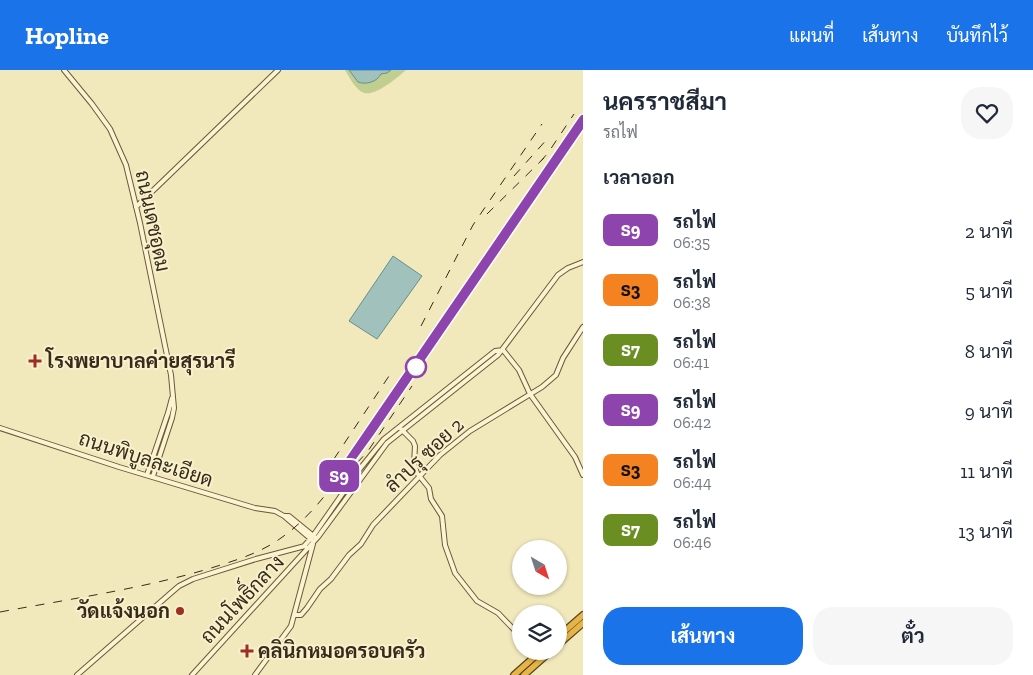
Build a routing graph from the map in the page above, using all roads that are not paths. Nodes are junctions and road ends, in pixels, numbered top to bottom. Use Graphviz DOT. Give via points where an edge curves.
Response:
graph roads {
  1 [pos="64,70"];
  2 [pos="278,70"];
  3 [pos="136,207"];
  4 [pos="583,262"];
  5 [pos="583,327"];
  6 [pos="502,350"];
  7 [pos="530,394"];
  8 [pos="172,396"];
  9 [pos="0,428"];
  10 [pos="401,429"];
  11 [pos="163,430"];
  12 [pos="168,432"];
  13 [pos="359,470"];
  14 [pos="364,474"];
  15 [pos="147,475"];
  16 [pos="583,475"];
  17 [pos="153,476"];
  18 [pos="420,477"];
  19 [pos="313,539"];
  20 [pos="296,550"];
  21 [pos="302,555"];
  22 [pos="310,560"];
  23 [pos="295,615"];
  24 [pos="583,615"];
  25 [pos="583,623"];
  26 [pos="512,628"];
  27 [pos="567,629"];
  28 [pos="567,637"];
  29 [pos="532,660"];
  30 [pos="535,660"];
  31 [pos="77,675"];
  32 [pos="192,675"];
  33 [pos="255,675"];
  34 [pos="514,675"];
  35 [pos="524,675"];
  1 -- 3 [label="main road, ถนนเดชอุดม" via="101,116 117,142"];
  2 -- 3 [label="main road"];
  3 -- 8 [label="main road, ถนนเดชอุดม"];
  4 -- 6 [label="main road" via="558,275"];
  5 -- 7 [label="main road, ลำปรุ ซอย 2" via="562,358 556,375"];
  6 -- 7 [label="main road" via="519,370"];
  6 -- 10 [label="main road" via="478,372"];
  7 -- 16 [label="main road" via="573,454"];
  7 -- 18 [label="main road, ลำปรุ ซอย 2" via="470,431 440,455"];
  8 -- 11 [label="main road, ถนนเดชอุดม"];
  8 -- 12 [label="main road, ถนนเดชอุดม" via="174,408"];
  9 -- 15 [label="main road, ถนนพิบูลละเอียด"];
  10 -- 13 [label="main road" via="384,439"];
  10 -- 14 [label="main road"];
  10 -- 18 [label="main road" via="415,446 415,469"];
  11 -- 12 [label="main road"];
  11 -- 15 [label="main road, ถนนเดชอุดม"];
  12 -- 17 [label="main road, ถนนเดชอุดม"];
  13 -- 14 [label="main road"];
  13 -- 19 [label="main road"];
  14 -- 19 [label="main road" via="320,536"];
  15 -- 17 [label="main road, ถนนพิบูลละเอียด"];
  17 -- 19 [label="main road, ถนนพิบูลละเอียด" via="289,516"];
  18 -- 23 [label="main road, ลำปรุ ซอย 2" via="373,526 362,544 349,555 301,615"];
  18 -- 26 [label="main road" via="442,516 445,545 455,573 477,601 498,613"];
  19 -- 20 [label="main road"];
  19 -- 21 [label="main road, ถนนโพธิ์กลาง"];
  19 -- 22 [label="main road"];
  20 -- 21 [label="main road"];
  20 -- 31 [label="main road" via="192,579"];
  21 -- 22 [label="main road"];
  21 -- 32 [label="main road, ถนนโพธิ์กลาง"];
  22 -- 23 [label="main road"];
  23 -- 33 [label="main road" via="288,631"];
  24 -- 27 [label="highway"];
  25 -- 28 [label="highway"];
  29 -- 34 [label="highway"];
  30 -- 35 [label="highway"];
}
